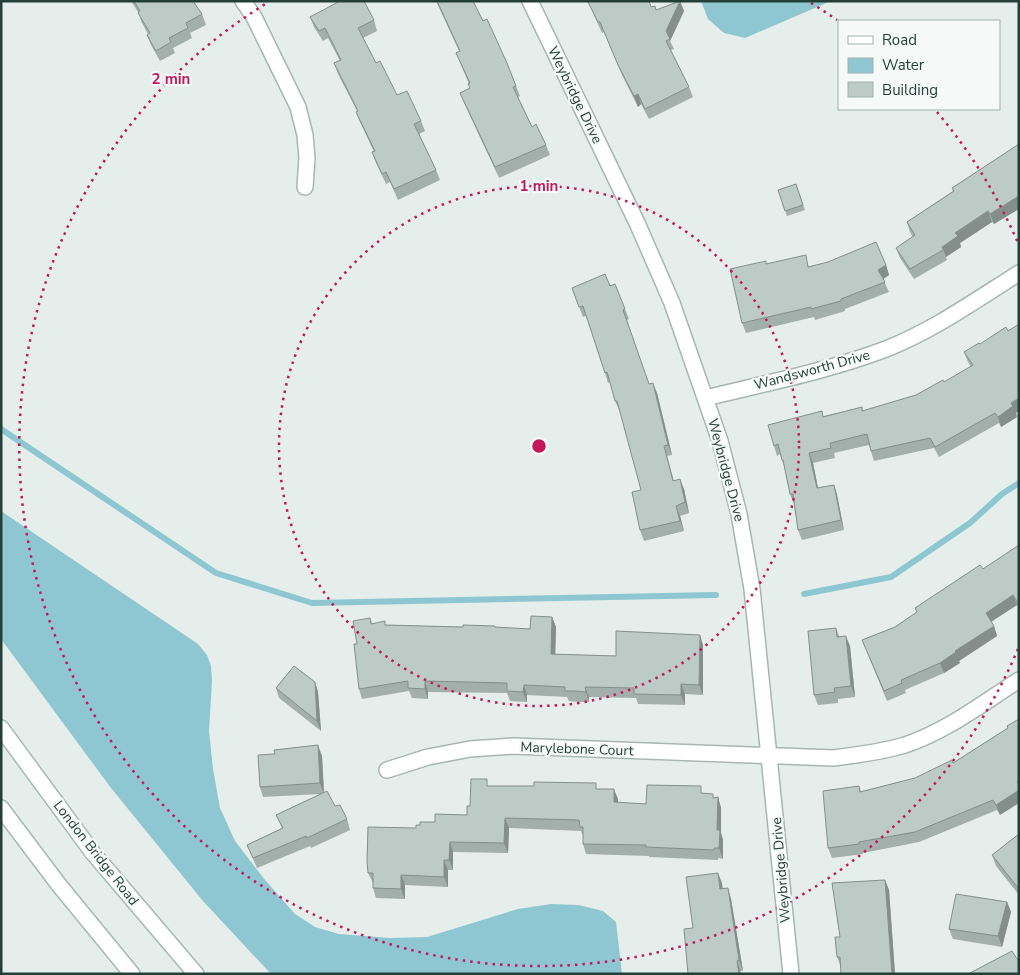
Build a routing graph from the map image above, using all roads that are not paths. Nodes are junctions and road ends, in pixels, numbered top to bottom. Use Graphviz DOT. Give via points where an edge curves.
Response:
graph roads {
  1 [pos="243,1"];
  2 [pos="530,1"];
  3 [pos="305,187"];
  4 [pos="1019,273"];
  5 [pos="706,398"];
  6 [pos="1019,680"];
  7 [pos="1,728"];
  8 [pos="770,756"];
  9 [pos="387,770"];
  10 [pos="1,808"];
  11 [pos="132,974"];
  12 [pos="196,974"];
  13 [pos="791,974"];
  1 -- 3 [label="street" via="298,107 305,135"];
  2 -- 5 [label="street, Weybridge Drive" via="638,225 672,303"];
  4 -- 5 [label="street, Wandsworth Drive" via="935,326 887,348 837,366"];
  5 -- 8 [label="street, Weybridge Drive" via="739,514 752,589"];
  6 -- 8 [label="street, Marylebone Court" via="958,720 905,744 870,754 833,758"];
  7 -- 12 [label="street, London Bridge Road" via="93,853"];
  8 -- 9 [label="street, Marylebone Court" via="513,746 428,756"];
  8 -- 13 [label="street, Weybridge Drive"];
  10 -- 11 [label="street" via="59,886"];
}
